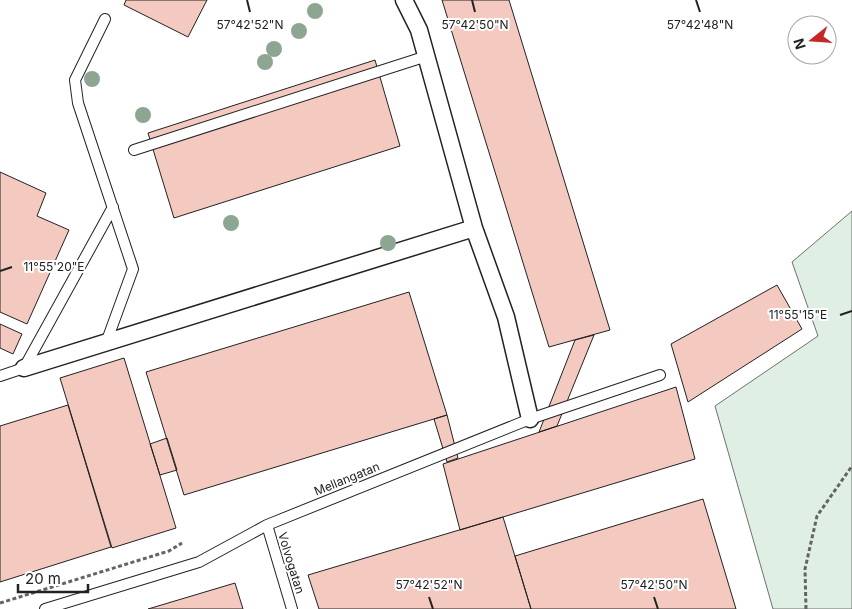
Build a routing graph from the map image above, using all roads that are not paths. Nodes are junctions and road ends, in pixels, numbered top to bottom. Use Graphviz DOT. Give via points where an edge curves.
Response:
graph roads {
  1 [pos="404,0"];
  2 [pos="106,19"];
  3 [pos="427,56"];
  4 [pos="134,150"];
  5 [pos="113,207"];
  6 [pos="474,228"];
  7 [pos="106,342"];
  8 [pos="24,368"];
  9 [pos="660,375"];
  10 [pos="0,376"];
  11 [pos="530,419"];
  12 [pos="267,525"];
  13 [pos="45,609"];
  14 [pos="292,609"];
  1 -- 3 [label="street"];
  2 -- 5 [label="lane" via="75,80 78,103"];
  3 -- 4 [label="lane"];
  3 -- 6 [label="street"];
  5 -- 7 [label="lane" via="133,269"];
  5 -- 8 [label="lane"];
  6 -- 7 [label="street"];
  6 -- 11 [label="street" via="506,318"];
  7 -- 8 [label="street"];
  8 -- 10 [label="lane"];
  9 -- 11 [label="lane, Mellangatan"];
  11 -- 12 [label="lane, Mellangatan"];
  12 -- 13 [label="lane, Mellangatan" via="199,562"];
  12 -- 14 [label="lane, Volvogatan"];
}
